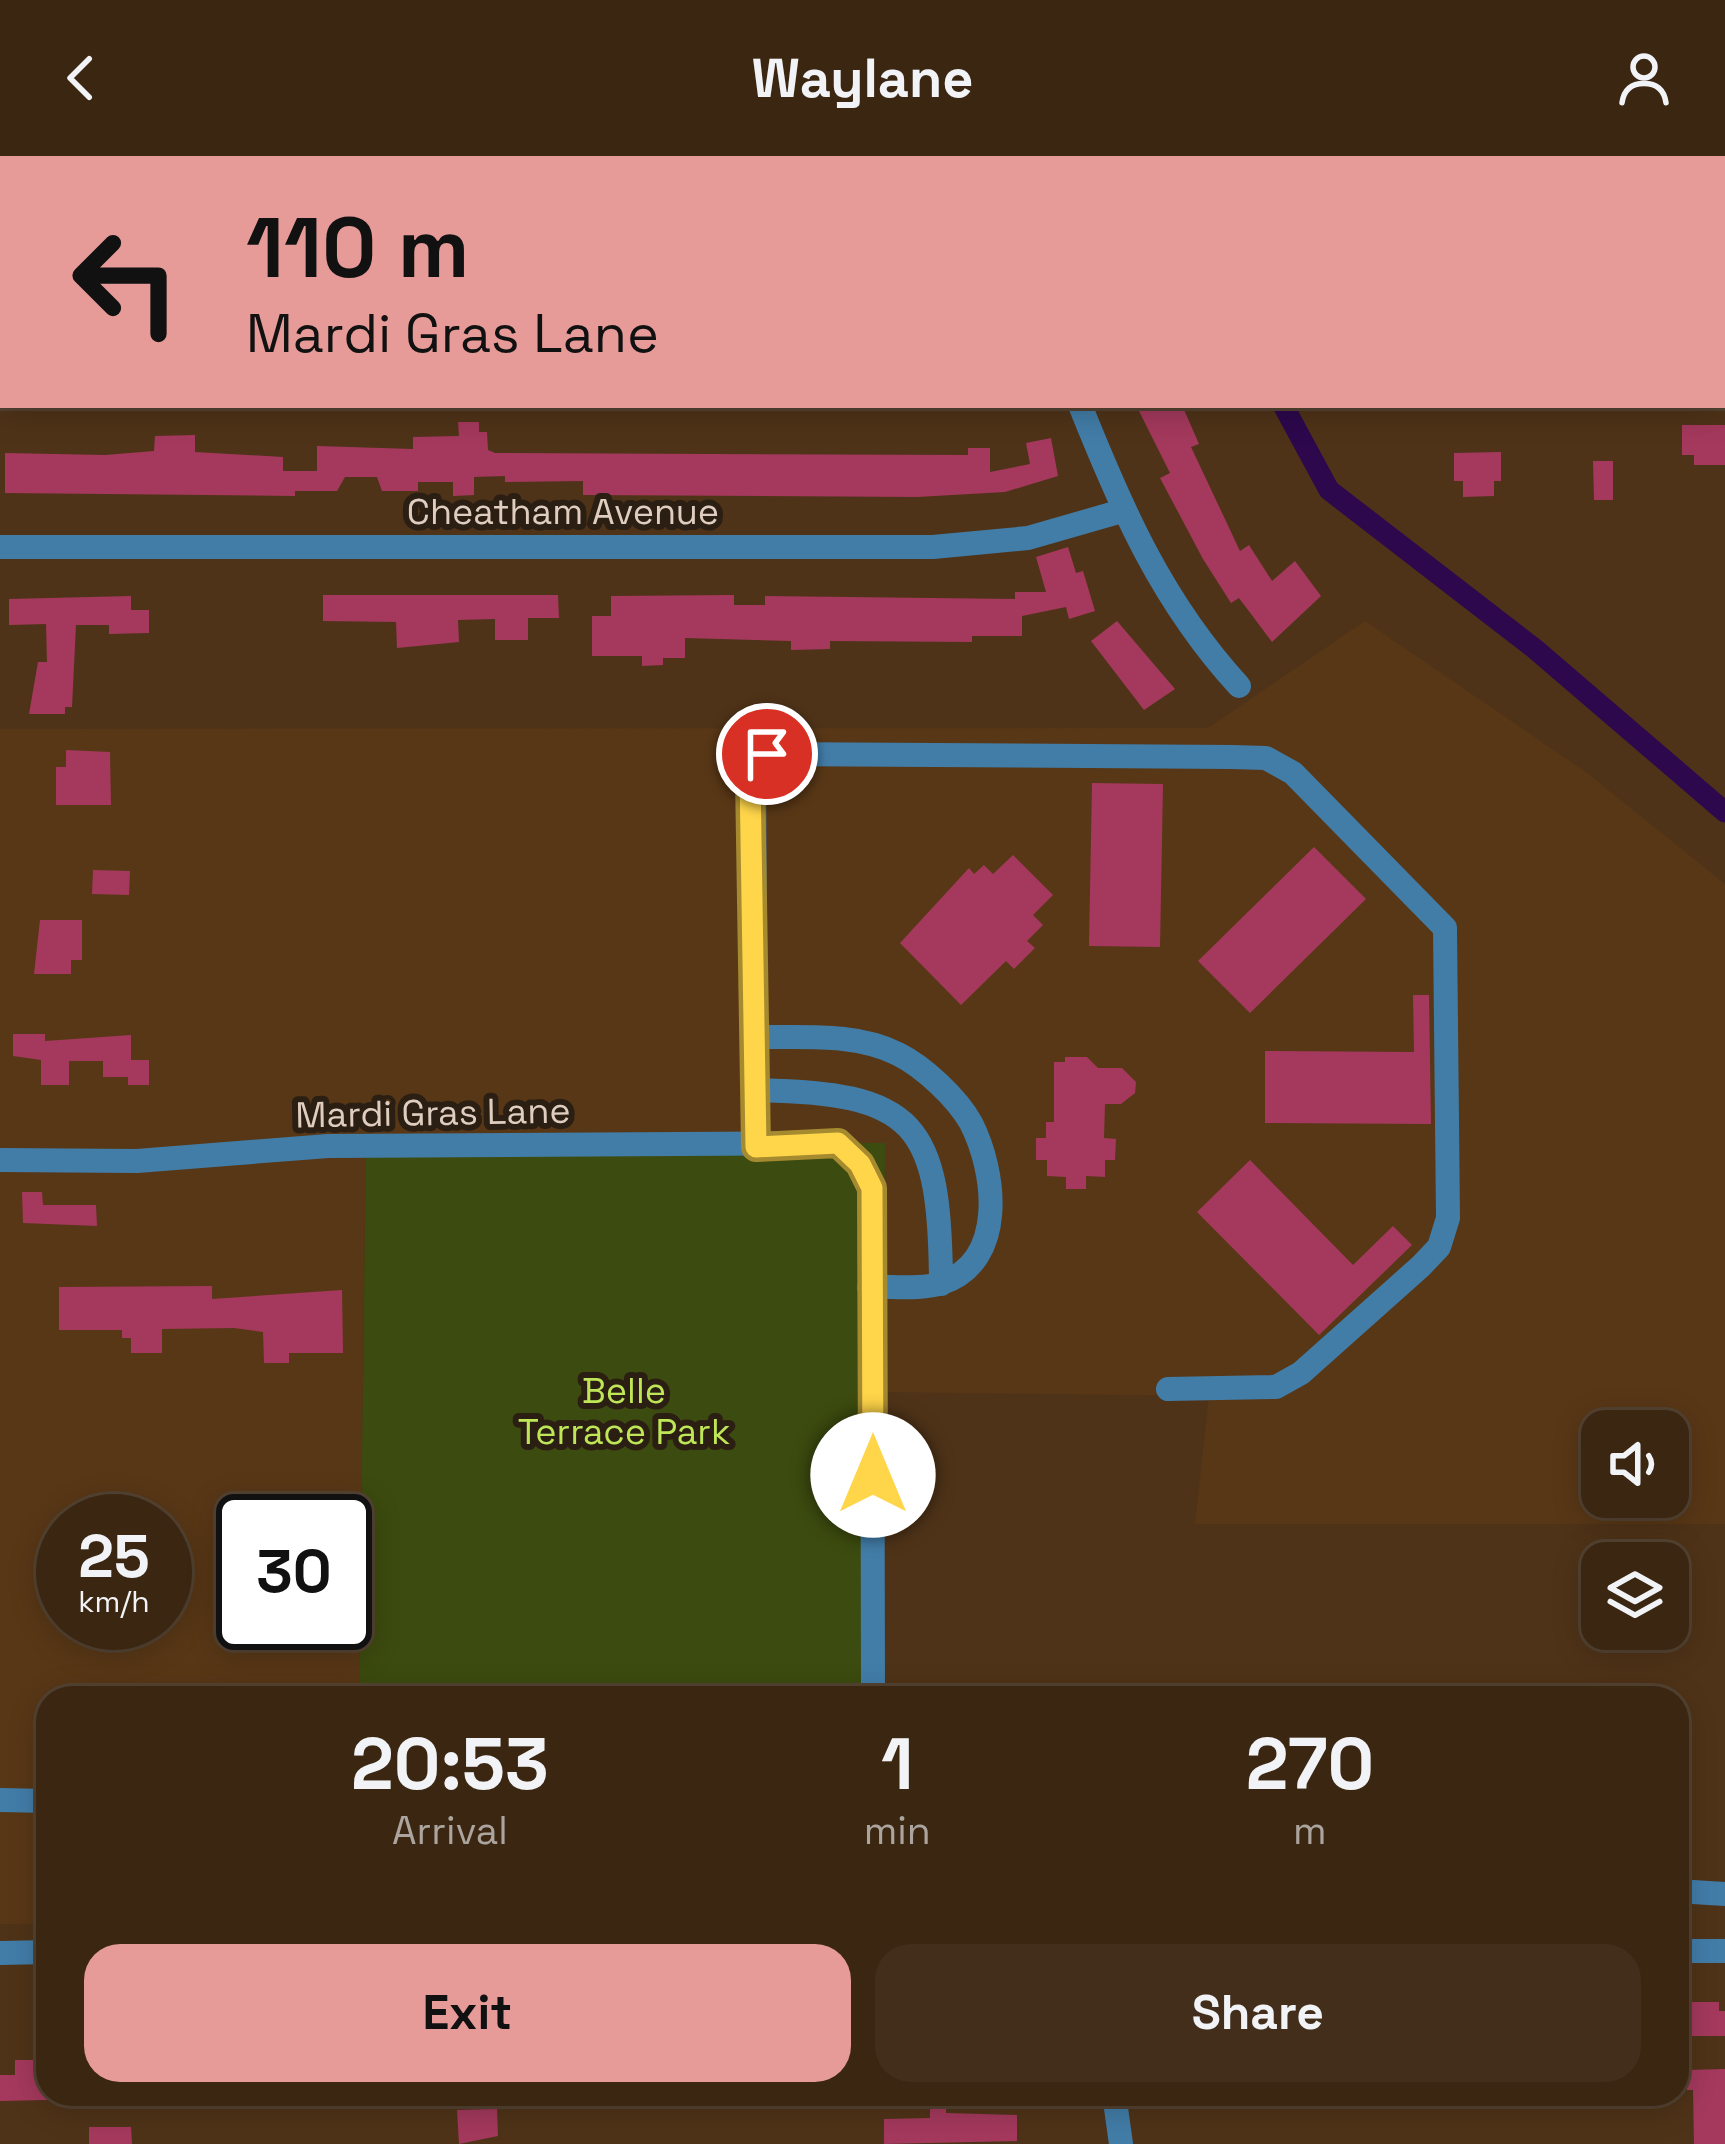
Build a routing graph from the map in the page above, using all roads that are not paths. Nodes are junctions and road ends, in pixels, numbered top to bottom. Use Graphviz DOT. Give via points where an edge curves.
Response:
graph roads {
  1 [pos="1081,408"];
  2 [pos="1122,511"];
  3 [pos="0,547"];
  4 [pos="1239,686"];
  5 [pos="753,1037"];
  6 [pos="753,1090"];
  7 [pos="756,1147"];
  8 [pos="0,1160"];
  9 [pos="941,1284"];
  10 [pos="869,1288"];
  11 [pos="1168,1389"];
  12 [pos="873,1686"];
  13 [pos="0,1800"];
  14 [pos="36,1801"];
  15 [pos="1689,1892"];
  16 [pos="1725,1894"];
  17 [pos="1689,1951"];
  18 [pos="1725,1951"];
  19 [pos="36,1952"];
  20 [pos="0,1953"];
  21 [pos="1115,2106"];
  22 [pos="1120,2144"];
  1 -- 2 [label="street"];
  2 -- 3 [label="street, Cheatham Avenue" via="1028,538 954,546"];
  2 -- 4 [label="street" via="1171,603"];
  5 -- 6 [label="street"];
  5 -- 9 [label="street" via="865,1042 901,1055 969,1119 991,1196 988,1234 970,1267"];
  5 -- 11 [label="street" via="750,777 767,754 1266,758 1293,773 1445,928 1448,1218 1439,1247 1421,1266 1301,1373 1276,1387"];
  6 -- 7 [label="street"];
  6 -- 9 [label="street" via="833,1091 878,1103 913,1129 940,1202"];
  7 -- 8 [label="street, Mardi Gras Lane" via="328,1145 137,1161"];
  7 -- 10 [label="street, Mardi Gras Lane" via="838,1143 860,1164 872,1188"];
  9 -- 10 [label="street"];
  10 -- 12 [label="street"];
  13 -- 14 [label="street"];
  15 -- 16 [label="street"];
  17 -- 18 [label="street"];
  19 -- 20 [label="street"];
  21 -- 22 [label="street"];
}
